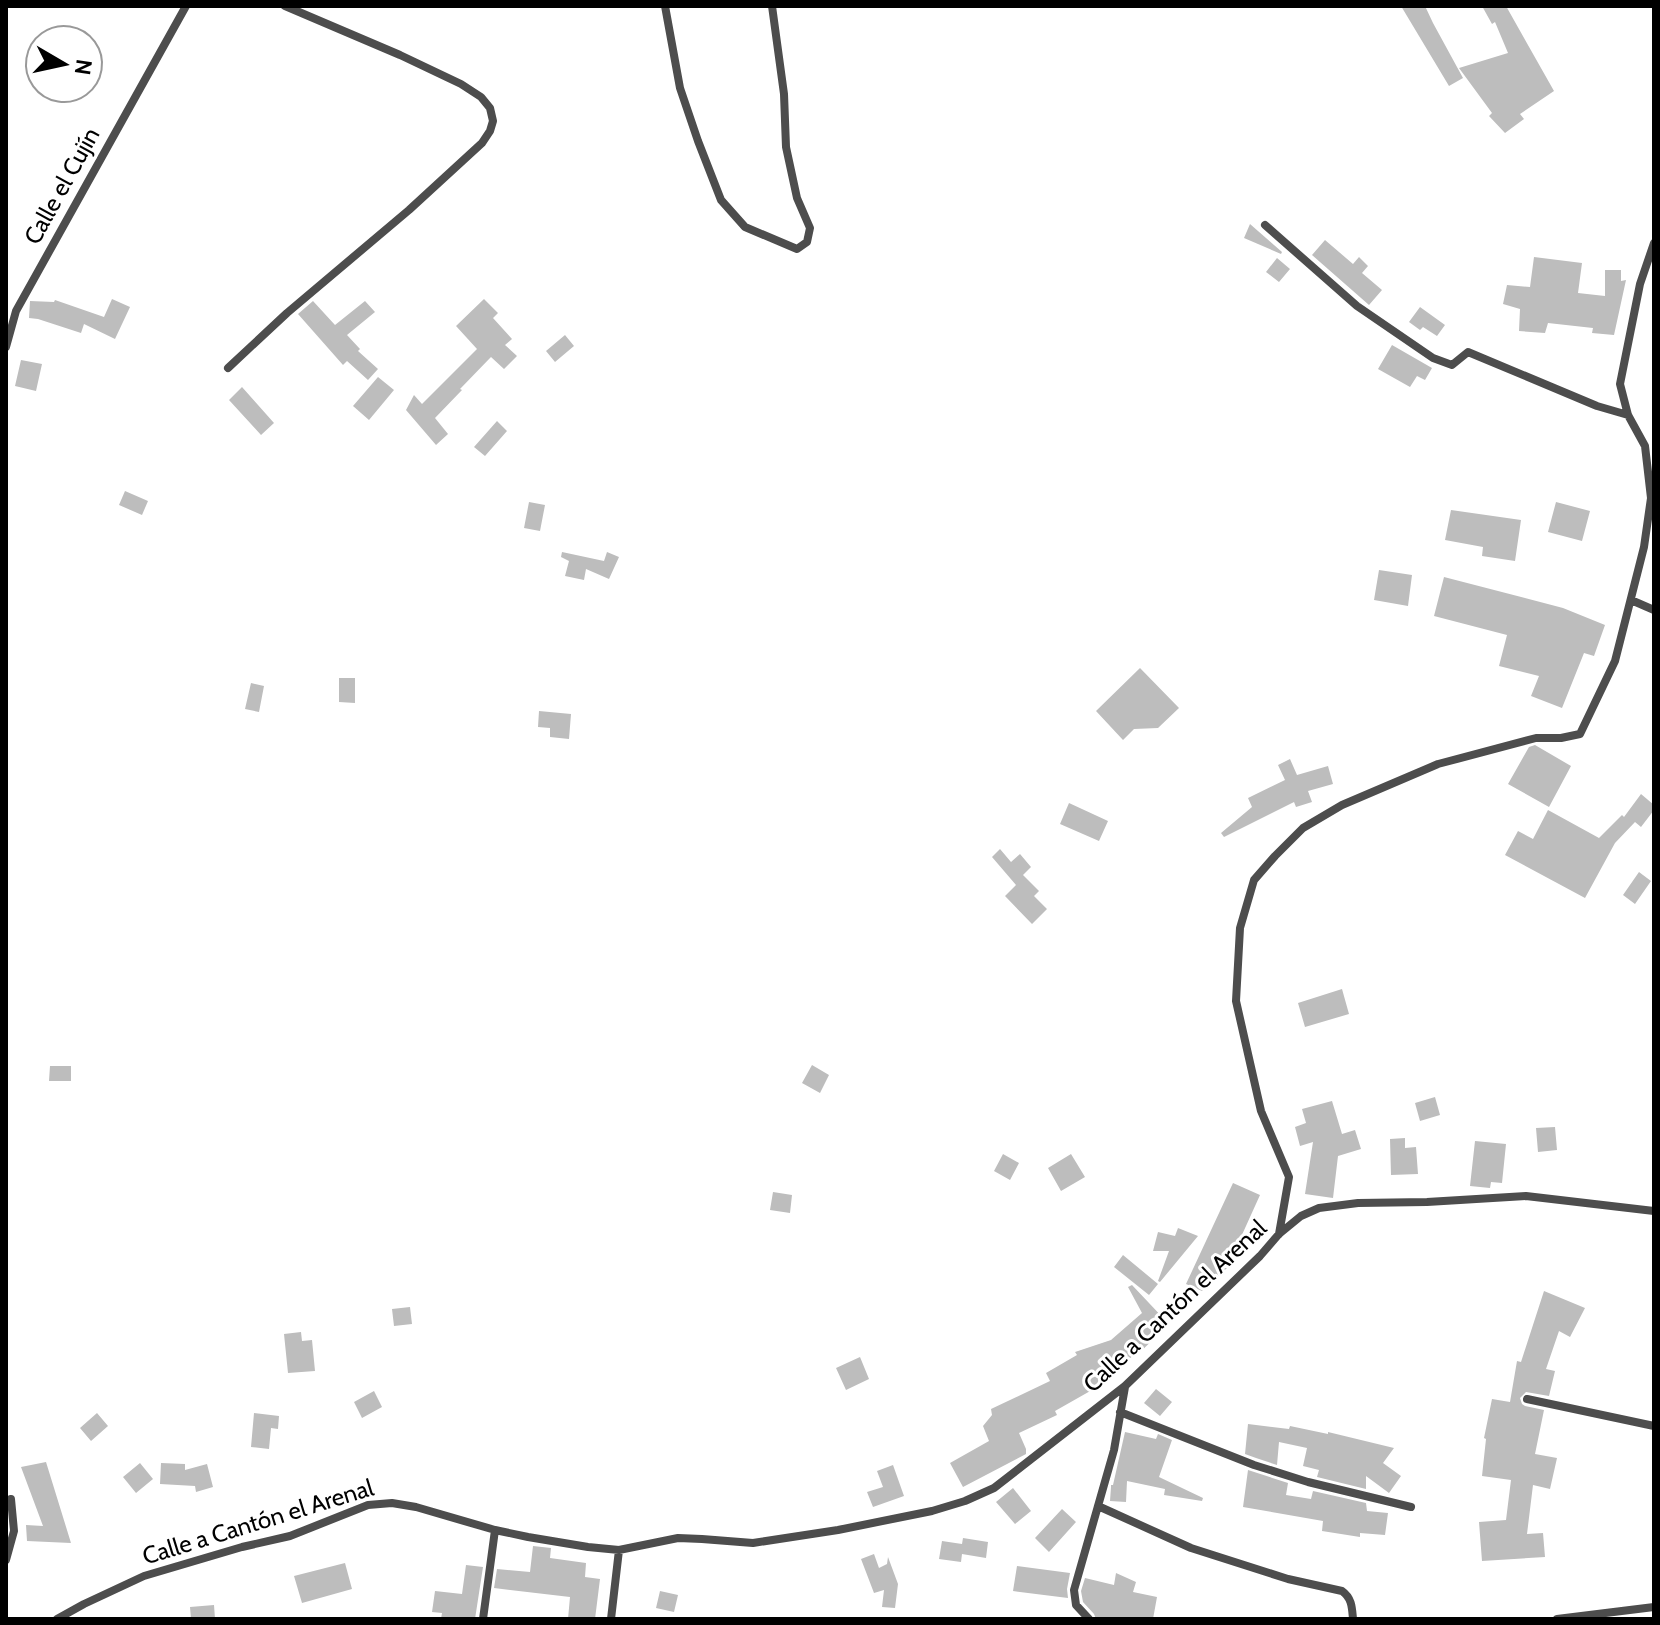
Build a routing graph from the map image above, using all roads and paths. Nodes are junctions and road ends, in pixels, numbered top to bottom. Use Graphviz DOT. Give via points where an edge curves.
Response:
graph roads {
  1 [pos="186,6"];
  2 [pos="285,6"];
  3 [pos="665,6"];
  4 [pos="772,6"];
  5 [pos="1265,225"];
  6 [pos="1654,243"];
  7 [pos="6,347"];
  8 [pos="228,368"];
  9 [pos="1628,415"];
  10 [pos="1631,600"];
  11 [pos="1654,610"];
  12 [pos="1654,1211"];
  13 [pos="1279,1234"];
  14 [pos="1125,1386"];
  15 [pos="1527,1399"];
  16 [pos="1120,1412"];
  17 [pos="1654,1426"];
  18 [pos="11,1499"];
  19 [pos="1098,1506"];
  20 [pos="1411,1507"];
  21 [pos="495,1530"];
  22 [pos="619,1550"];
  23 [pos="6,1560"];
  24 [pos="1654,1607"];
  25 [pos="57,1619"];
  26 [pos="483,1619"];
  27 [pos="611,1619"];
  28 [pos="1089,1619"];
  29 [pos="1353,1619"];
  30 [pos="1557,1619"];
  1 -- 7 [label="street, Calle el Cujín" via="16,311"];
  2 -- 8 [label="street" via="461,84 481,97 493,121 471,153"];
  3 -- 4 [label="street" via="680,88 721,200 745,227 797,249 807,242 810,228 786,147"];
  5 -- 9 [label="street" via="1357,306 1433,358 1452,365 1468,352"];
  6 -- 9 [label="street" via="1620,384"];
  9 -- 10 [label="street" via="1645,446 1651,498"];
  10 -- 11 [label="street"];
  10 -- 13 [label="street" via="1615,661 1580,734 1536,738 1438,764 1342,805 1303,828 1254,880 1240,928 1236,1001 1261,1111 1289,1177"];
  12 -- 13 [label="street, Calle a Cantón el Arenal" via="1526,1196 1358,1203 1319,1208"];
  13 -- 14 [label="street, Calle a Cantón el Arenal"];
  14 -- 16 [label="street"];
  14 -- 22 [label="street, Calle a Cantón el Arenal" via="994,1488 965,1501 753,1543 678,1538"];
  15 -- 17 [label="street"];
  16 -- 19 [label="street"];
  16 -- 20 [label="street" via="1254,1465"];
  18 -- 23 [label="street" via="14,1531"];
  19 -- 28 [label="street" via="1074,1590 1076,1605"];
  19 -- 29 [label="street" via="1191,1548 1342,1591 1348,1595"];
  21 -- 22 [label="street, Calle a Cantón el Arenal"];
  21 -- 25 [label="street, Calle a Cantón el Arenal" via="404,1505 368,1505 290,1536 144,1576"];
  21 -- 26 [label="street"];
  22 -- 27 [label="street"];
  24 -- 30 [label="street"];
}
